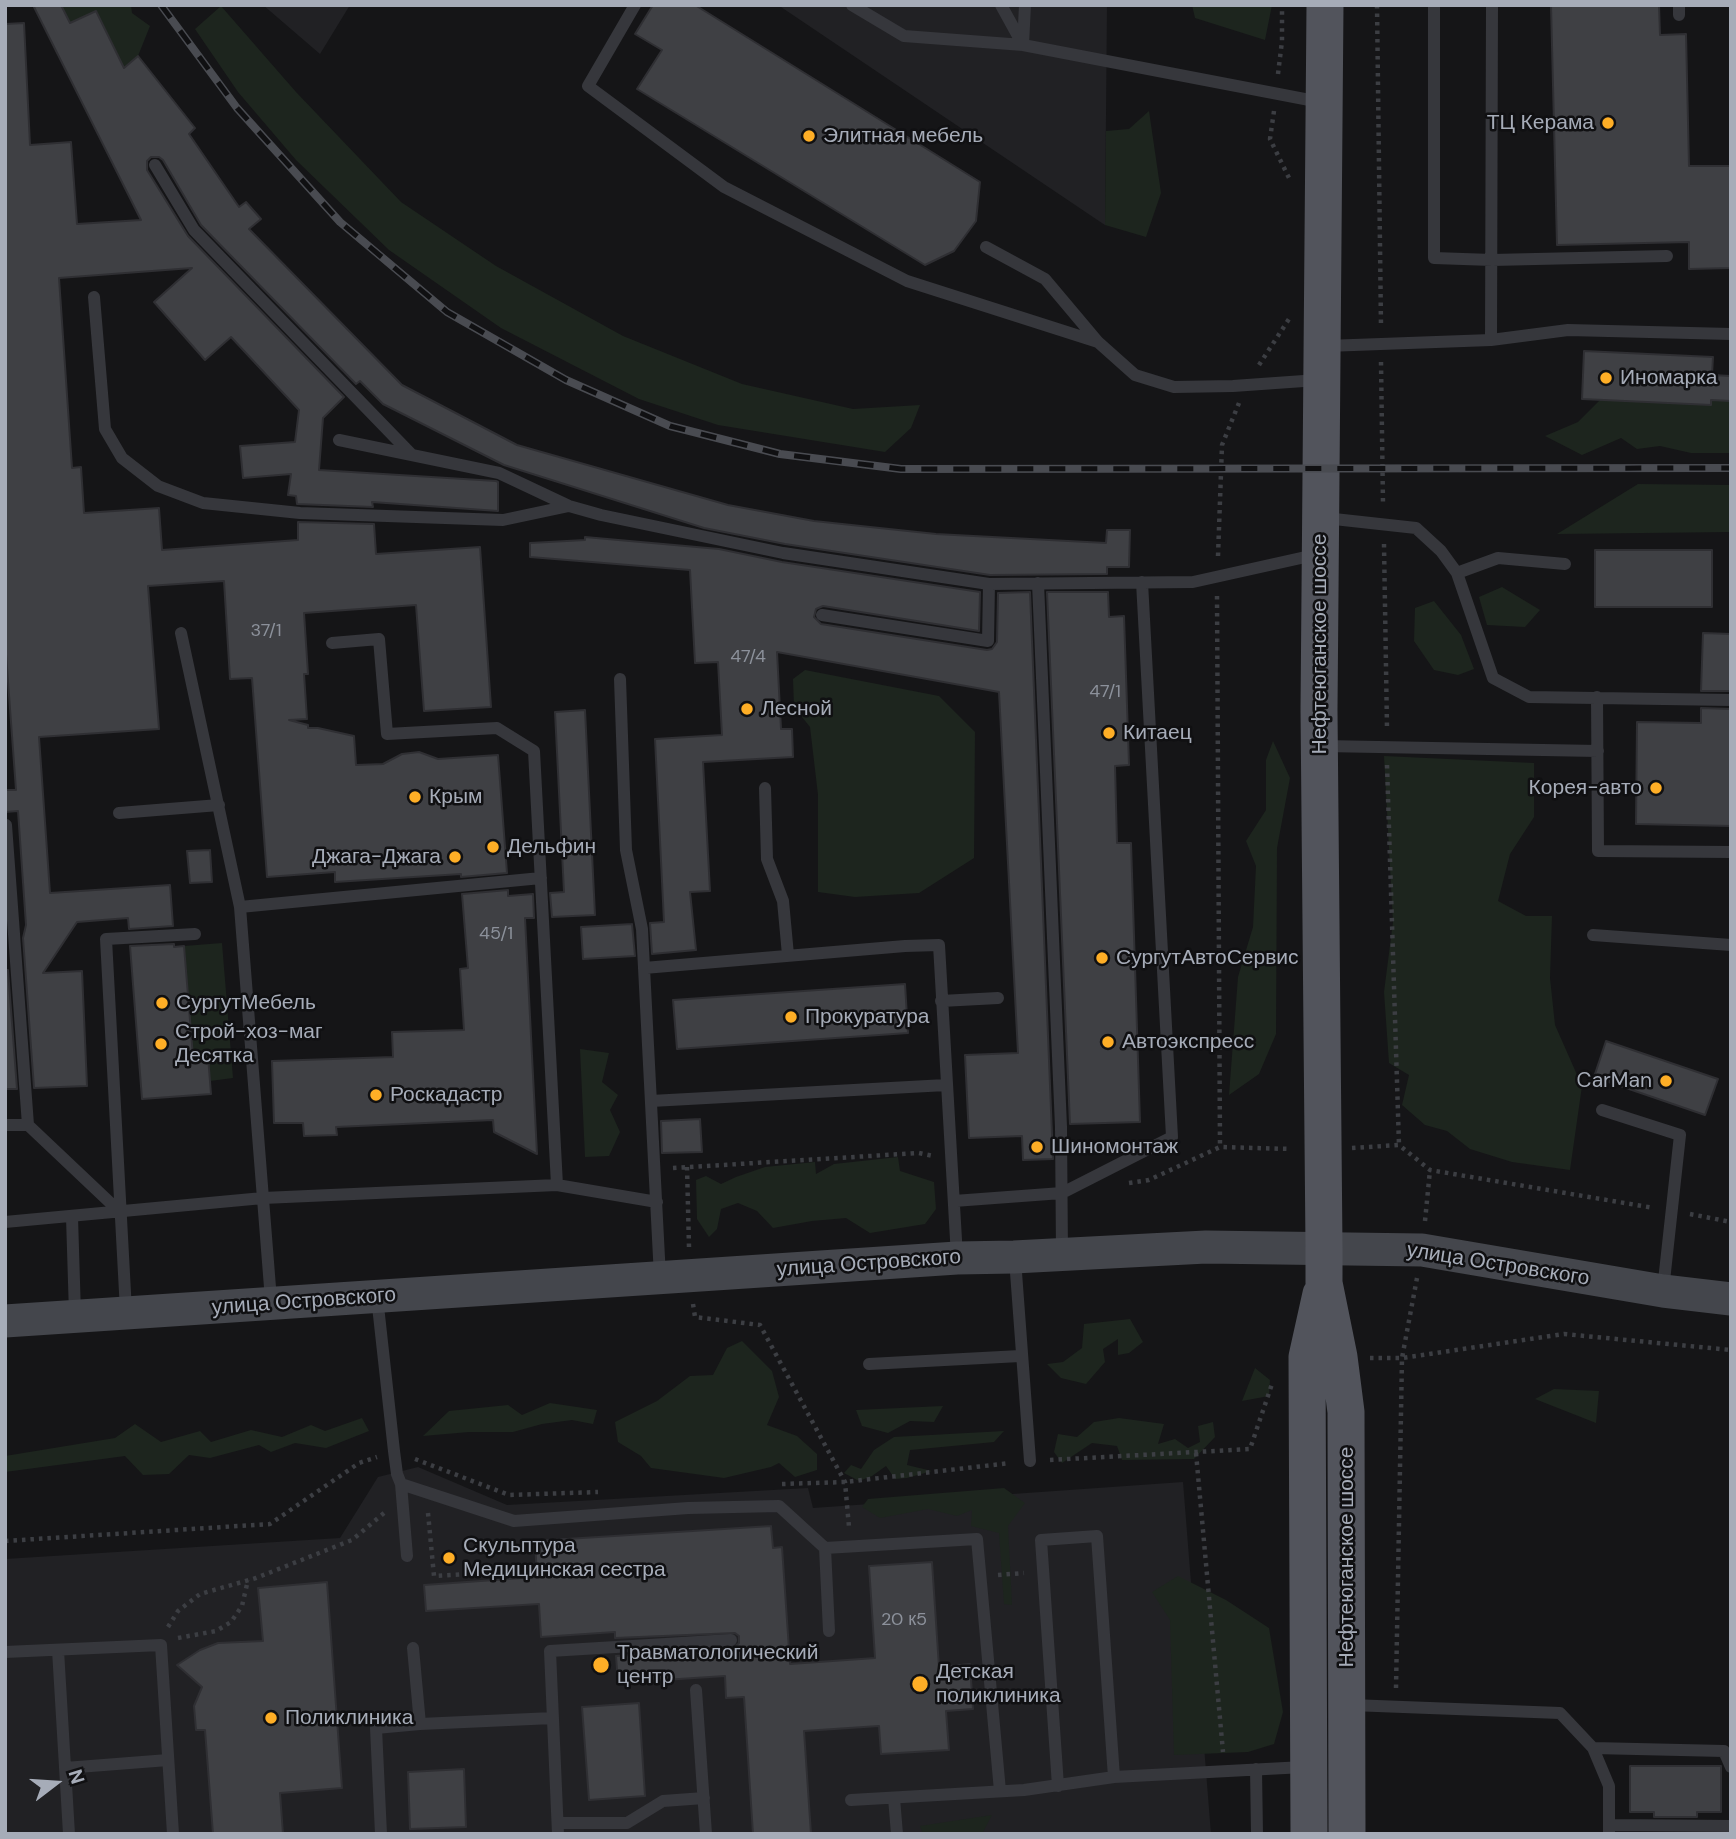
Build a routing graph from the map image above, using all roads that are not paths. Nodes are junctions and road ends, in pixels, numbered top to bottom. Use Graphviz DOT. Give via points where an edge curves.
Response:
graph roads {
  1 [pos="635,5"];
  2 [pos="852,5"];
  3 [pos="1001,5"];
  4 [pos="1025,5"];
  5 [pos="1325,5"];
  6 [pos="1434,5"];
  7 [pos="1492,5"];
  8 [pos="1023,45"];
  9 [pos="1324,102"];
  10 [pos="155,165"];
  11 [pos="986,247"];
  12 [pos="1667,257"];
  13 [pos="1492,260"];
  14 [pos="94,297"];
  15 [pos="1731,334"];
  16 [pos="1491,340"];
  17 [pos="1098,342"];
  18 [pos="1322,363"];
  19 [pos="339,440"];
  20 [pos="411,455"];
  21 [pos="569,506"];
  22 [pos="1321,517"];
  23 [pos="1321,553"];
  24 [pos="1565,564"];
  25 [pos="1457,573"];
  26 [pos="1142,582"];
  27 [pos="1038,583"];
  28 [pos="989,584"];
  29 [pos="822,615"];
  30 [pos="181,633"];
  31 [pos="332,643"];
  32 [pos="620,680"];
  33 [pos="1597,697"];
  34 [pos="1731,700"];
  35 [pos="1319,746"];
  36 [pos="1598,751"];
  37 [pos="765,788"];
  38 [pos="219,805"];
  39 [pos="120,813"];
  40 [pos="6,825"];
  41 [pos="1731,852"];
  42 [pos="541,878"];
  43 [pos="240,907"];
  44 [pos="195,934"];
  45 [pos="1593,935"];
  46 [pos="1731,945"];
  47 [pos="789,956"];
  48 [pos="644,968"];
  49 [pos="998,998"];
  50 [pos="941,1001"];
  51 [pos="946,1085"];
  52 [pos="651,1101"];
  53 [pos="1602,1110"];
  54 [pos="5,1125"];
  55 [pos="28,1125"];
  56 [pos="557,1185"];
  57 [pos="1062,1193"];
  58 [pos="263,1198"];
  59 [pos="954,1201"];
  60 [pos="657,1202"];
  61 [pos="121,1213"];
  62 [pos="72,1217"];
  63 [pos="5,1222"];
  64 [pos="1062,1255"];
  65 [pos="1014,1257"];
  66 [pos="957,1258"];
  67 [pos="1324,1265"];
  68 [pos="675,1277"];
  69 [pos="1663,1291"];
  70 [pos="377,1297"];
  71 [pos="1731,1299"];
  72 [pos="271,1304"];
  73 [pos="126,1313"];
  74 [pos="76,1316"];
  75 [pos="5,1321"];
  76 [pos="1020,1356"];
  77 [pos="869,1364"];
  78 [pos="1030,1461"];
  79 [pos="402,1490"];
  80 [pos="825,1548"];
  81 [pos="407,1556"];
  82 [pos="829,1631"];
  83 [pos="731,1640"];
  84 [pos="413,1648"];
  85 [pos="58,1650"];
  86 [pos="5,1652"];
  87 [pos="696,1690"];
  88 [pos="1348,1704"];
  89 [pos="553,1718"];
  90 [pos="420,1724"];
  91 [pos="1593,1748"];
  92 [pos="168,1760"];
  93 [pos="1308,1767"];
  94 [pos="1731,1767"];
  95 [pos="65,1768"];
  96 [pos="1256,1769"];
  97 [pos="1114,1777"];
  98 [pos="1058,1786"];
  99 [pos="1000,1791"];
  100 [pos="704,1798"];
  101 [pos="894,1798"];
  102 [pos="851,1800"];
  103 [pos="1731,1826"];
  104 [pos="558,1828"];
  105 [pos="1609,1829"];
  106 [pos="69,1834"];
  107 [pos="173,1834"];
  108 [pos="381,1834"];
  109 [pos="706,1834"];
  110 [pos="897,1834"];
  111 [pos="1256,1834"];
  112 [pos="1309,1834"];
  113 [pos="1347,1834"];
  1 -- 17 [label="lane" via="588,86 724,187 907,281"];
  2 -- 8 [label="lane" via="904,36"];
  3 -- 8 [label="lane"];
  4 -- 8 [label="lane"];
  5 -- 9 [label="main road, Нефтеюганское шоссе"];
  6 -- 13 [label="lane" via="1434,258"];
  7 -- 13 [label="lane"];
  8 -- 9 [label="lane"];
  9 -- 18 [label="main road, Нефтеюганское шоссе"];
  10 -- 20 [label="lane" via="194,230"];
  11 -- 17 [label="lane" via="1045,279"];
  12 -- 13 [label="lane"];
  13 -- 16 [label="lane"];
  14 -- 21 [label="lane" via="105,429 122,458 158,486 203,503 300,513 503,520"];
  15 -- 16 [label="lane" via="1567,330"];
  16 -- 18 [label="lane" via="1381,344"];
  17 -- 18 [label="lane" via="1135,375 1174,387 1233,386"];
  18 -- 22 [label="main road, Нефтеюганское шоссе"];
  19 -- 20 [label="lane"];
  20 -- 21 [label="lane" via="499,472"];
  21 -- 28 [label="lane" via="783,553"];
  22 -- 23 [label="main road, Нефтеюганское шоссе"];
  22 -- 25 [label="lane" via="1416,528"];
  23 -- 26 [label="lane" via="1193,582"];
  23 -- 35 [label="main road, Нефтеюганское шоссе"];
  24 -- 25 [label="lane" via="1498,558"];
  25 -- 33 [label="lane" via="1493,678 1529,697"];
  26 -- 27 [label="lane"];
  26 -- 57 [label="lane" via="1172,1137"];
  27 -- 28 [label="lane"];
  27 -- 57 [label="lane"];
  28 -- 29 [label="lane" via="988,640"];
  30 -- 38 [label="lane"];
  31 -- 42 [label="lane" via="379,639 387,734 498,728 534,751"];
  32 -- 48 [label="lane" via="626,850 642,929"];
  33 -- 34 [label="lane"];
  33 -- 36 [label="lane"];
  35 -- 36 [label="lane"];
  35 -- 67 [label="main road, Нефтеюганское шоссе"];
  36 -- 41 [label="lane" via="1598,851"];
  37 -- 47 [label="lane" via="767,859 783,901"];
  38 -- 39 [label="lane"];
  38 -- 43 [label="lane"];
  40 -- 55 [label="lane"];
  42 -- 43 [label="lane"];
  42 -- 56 [label="lane"];
  43 -- 58 [label="lane"];
  44 -- 61 [label="lane" via="106,939"];
  45 -- 46 [label="lane"];
  47 -- 48 [label="lane"];
  47 -- 50 [label="lane" via="939,945"];
  48 -- 52 [label="lane"];
  49 -- 50 [label="lane"];
  50 -- 51 [label="lane"];
  51 -- 52 [label="lane"];
  51 -- 59 [label="lane"];
  52 -- 60 [label="lane"];
  53 -- 69 [label="lane" via="1680,1135"];
  54 -- 55 [label="lane"];
  55 -- 61 [label="lane"];
  56 -- 58 [label="lane"];
  56 -- 60 [label="lane"];
  57 -- 59 [label="lane"];
  57 -- 64 [label="lane"];
  58 -- 61 [label="lane"];
  58 -- 72 [label="lane"];
  59 -- 66 [label="lane"];
  60 -- 68 [label="lane"];
  61 -- 62 [label="lane"];
  61 -- 73 [label="lane"];
  62 -- 63 [label="lane"];
  62 -- 74 [label="lane"];
  64 -- 65 [label="main road, улица Островского"];
  64 -- 67 [label="main road, улица Островского" via="1206,1247"];
  65 -- 66 [label="main road, улица Островского"];
  65 -- 76 [label="lane"];
  66 -- 68 [label="main road, улица Островского"];
  67 -- 69 [label="main road, улица Островского" via="1422,1250"];
  67 -- 88 [label="main road, Нефтеюганское шоссе" via="1346,1412"];
  67 -- 93 [label="main road, Нефтеюганское шоссе" via="1307,1357"];
  68 -- 70 [label="main road, улица Островского"];
  69 -- 71 [label="main road, улица Островского"];
  70 -- 72 [label="main road, улица Островского"];
  70 -- 79 [label="lane"];
  72 -- 73 [label="main road, улица Островского"];
  73 -- 74 [label="main road, улица Островского"];
  74 -- 75 [label="main road, улица Островского"];
  76 -- 77 [label="lane"];
  76 -- 78 [label="lane"];
  79 -- 80 [label="lane" via="514,1521 779,1506"];
  79 -- 81 [label="lane"];
  80 -- 82 [label="lane"];
  80 -- 99 [label="lane" via="977,1539"];
  83 -- 89 [label="lane" via="550,1651"];
  84 -- 90 [label="lane"];
  85 -- 86 [label="lane"];
  85 -- 92 [label="lane" via="161,1645"];
  85 -- 95 [label="lane"];
  87 -- 100 [label="lane"];
  88 -- 91 [label="lane" via="1560,1713"];
  88 -- 113 [label="main road, Нефтеюганское шоссе"];
  89 -- 90 [label="lane"];
  89 -- 104 [label="lane"];
  90 -- 108 [label="lane" via="376,1728"];
  91 -- 94 [label="lane" via="1724,1751"];
  91 -- 105 [label="lane" via="1609,1786"];
  92 -- 95 [label="lane"];
  92 -- 107 [label="lane"];
  93 -- 96 [label="lane"];
  93 -- 112 [label="main road, Нефтеюганское шоссе"];
  95 -- 106 [label="lane"];
  96 -- 97 [label="lane"];
  96 -- 111 [label="lane"];
  97 -- 98 [label="lane"];
  97 -- 98 [label="lane" via="1097,1536 1041,1539"];
  98 -- 99 [label="lane"];
  99 -- 101 [label="lane"];
  100 -- 104 [label="lane" via="663,1801 627,1823"];
  100 -- 109 [label="lane"];
  101 -- 102 [label="lane"];
  101 -- 110 [label="lane"];
  103 -- 105 [label="lane"];
}
